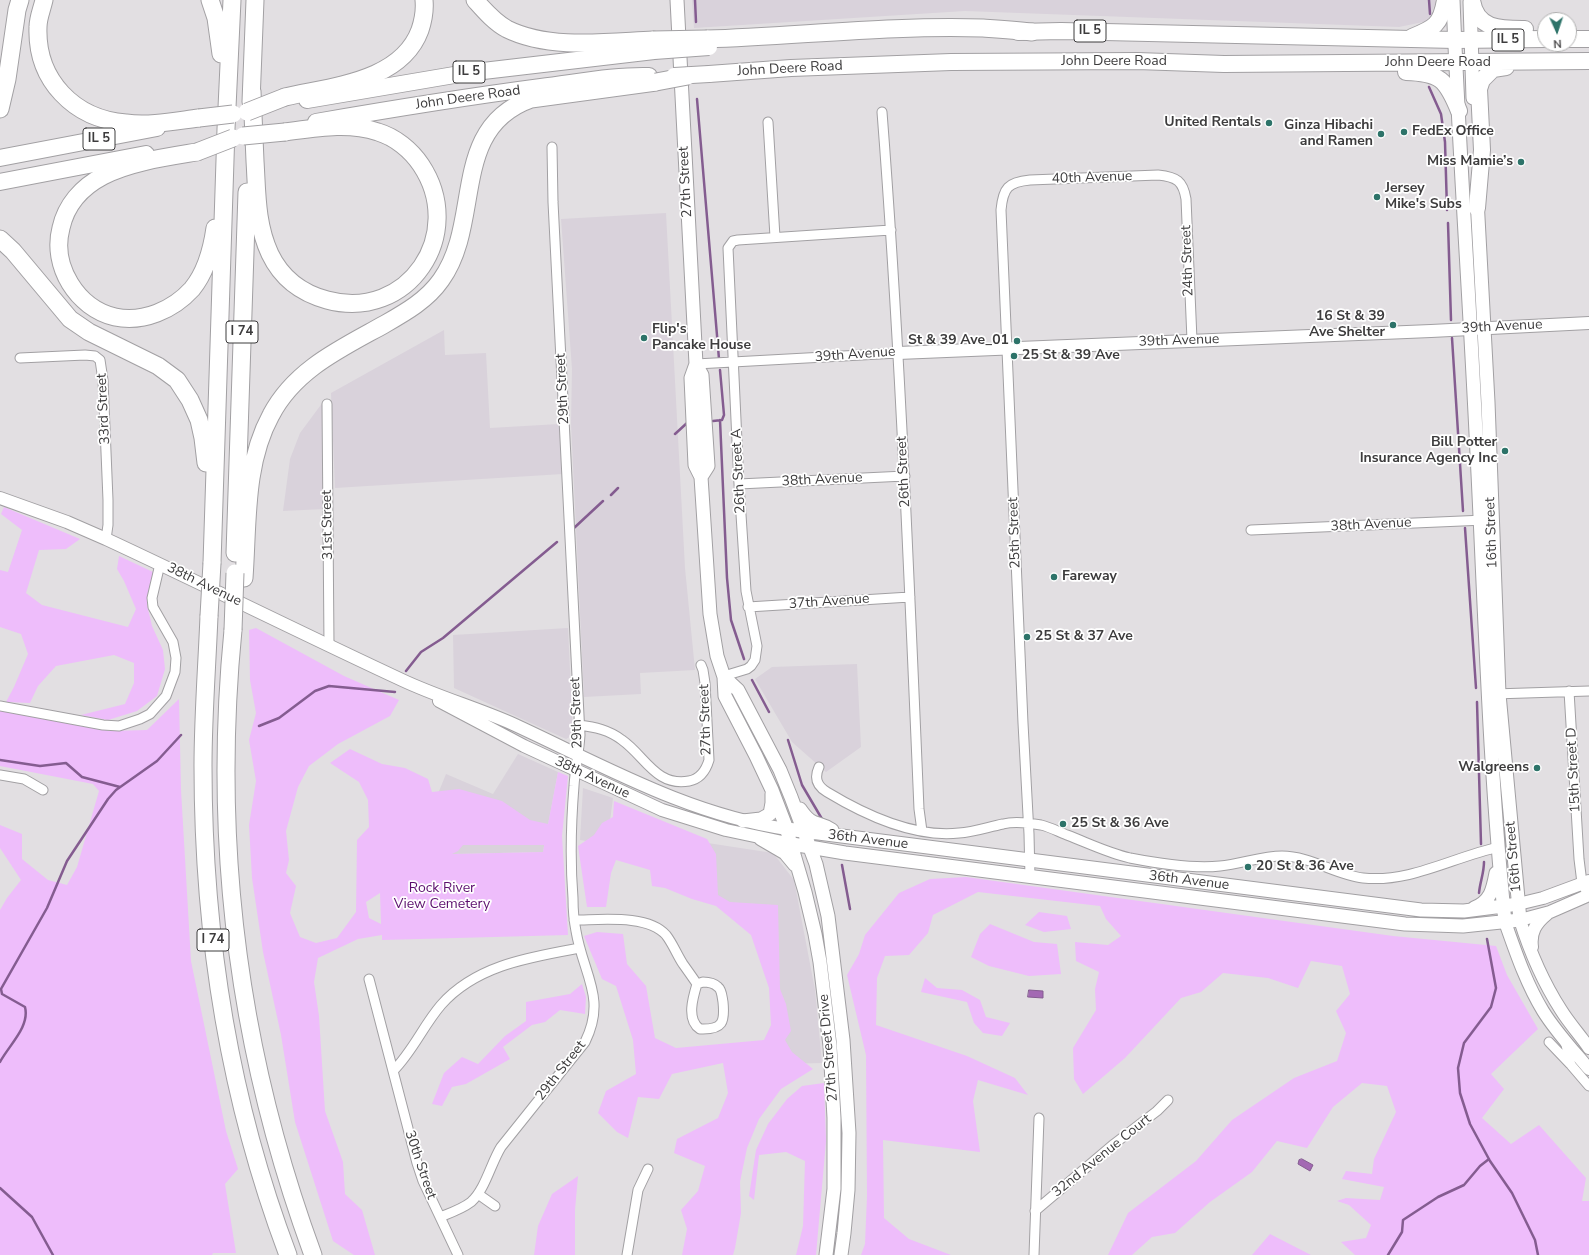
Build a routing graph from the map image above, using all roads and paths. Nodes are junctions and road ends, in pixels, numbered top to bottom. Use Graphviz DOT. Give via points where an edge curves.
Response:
graph roads {
  1 [pos="20,0"];
  2 [pos="44,0"];
  3 [pos="210,0"];
  4 [pos="232,0"];
  5 [pos="255,0"];
  6 [pos="267,0"];
  7 [pos="424,0"];
  8 [pos="475,0"];
  9 [pos="676,0"];
  10 [pos="1445,0"];
  11 [pos="1453,0"];
  12 [pos="1471,0"];
  13 [pos="1537,29"];
  14 [pos="1577,29"];
  15 [pos="1589,29"];
  16 [pos="1032,32"];
  17 [pos="1589,38"];
  18 [pos="1406,39"];
  19 [pos="1537,39"];
  20 [pos="1577,39"];
  21 [pos="1454,40"];
  22 [pos="1471,40"];
  23 [pos="654,46"];
  24 [pos="1589,61"];
  25 [pos="253,62"];
  26 [pos="1456,62"];
  27 [pos="1472,62"];
  28 [pos="1546,62"];
  29 [pos="1224,64"];
  30 [pos="688,76"];
  31 [pos="656,79"];
  32 [pos="252,91"];
  33 [pos="285,101"];
  34 [pos="0,109"];
  35 [pos="1459,111"];
  36 [pos="882,112"];
  37 [pos="198,119"];
  38 [pos="768,122"];
  39 [pos="237,126"];
  40 [pos="285,130"];
  41 [pos="552,147"];
  42 [pos="197,148"];
  43 [pos="0,158"];
  44 [pos="226,160"];
  45 [pos="0,182"];
  46 [pos="1180,182"];
  47 [pos="1005,190"];
  48 [pos="1477,208"];
  49 [pos="891,230"];
  50 [pos="775,237"];
  51 [pos="0,239"];
  52 [pos="1589,323"];
  53 [pos="1477,328"];
  54 [pos="1192,340"];
  55 [pos="1008,348"];
  56 [pos="898,353"];
  57 [pos="20,358"];
  58 [pos="734,363"];
  59 [pos="696,364"];
  60 [pos="327,404"];
  61 [pos="905,476"];
  62 [pos="739,484"];
  63 [pos="0,498"];
  64 [pos="1486,520"];
  65 [pos="1250,530"];
  66 [pos="106,539"];
  67 [pos="209,563"];
  68 [pos="160,564"];
  69 [pos="239,575"];
  70 [pos="910,597"];
  71 [pos="748,607"];
  72 [pos="329,645"];
  73 [pos="701,665"];
  74 [pos="724,676"];
  75 [pos="405,681"];
  76 [pos="1570,691"];
  77 [pos="1589,691"];
  78 [pos="1494,694"];
  79 [pos="0,706"];
  80 [pos="579,725"];
  81 [pos="579,755"];
  82 [pos="819,767"];
  83 [pos="576,770"];
  84 [pos="0,775"];
  85 [pos="43,790"];
  86 [pos="772,790"];
  87 [pos="791,797"];
  88 [pos="743,821"];
  89 [pos="1028,824"];
  90 [pos="787,829"];
  91 [pos="922,831"];
  92 [pos="805,832"];
  93 [pos="842,836"];
  94 [pos="761,839"];
  95 [pos="792,844"];
  96 [pos="811,848"];
  97 [pos="1499,850"];
  98 [pos="846,853"];
  99 [pos="1030,861"];
  100 [pos="799,870"];
  101 [pos="1030,877"];
  102 [pos="820,880"];
  103 [pos="1586,882"];
  104 [pos="1588,895"];
  105 [pos="1518,904"];
  106 [pos="1504,906"];
  107 [pos="1464,911"];
  108 [pos="1550,912"];
  109 [pos="574,920"];
  110 [pos="1520,920"];
  111 [pos="1505,922"];
  112 [pos="580,948"];
  113 [pos="1540,975"];
  114 [pos="369,979"];
  115 [pos="697,984"];
  116 [pos="1549,1042"];
  117 [pos="1565,1042"];
  118 [pos="1589,1048"];
  119 [pos="1571,1065"];
  120 [pos="1589,1069"];
  121 [pos="393,1071"];
  122 [pos="1589,1086"];
  123 [pos="1168,1100"];
  124 [pos="1039,1118"];
  125 [pos="648,1169"];
  126 [pos="478,1194"];
  127 [pos="496,1206"];
  128 [pos="1035,1211"];
  129 [pos="440,1217"];
  130 [pos="288,1255"];
  131 [pos="313,1255"];
  132 [pos="458,1255"];
  133 [pos="627,1255"];
  134 [pos="826,1255"];
  135 [pos="841,1255"];
  136 [pos="1034,1255"];
  1 -- 34 [label="highway"];
  2 -- 37 [label="highway" via="38,25 39,50 54,84 70,103 94,116 126,124"];
  3 -- 39 [label="highway" via="216,18"];
  4 -- 39 [label="highway, I 74"];
  5 -- 25 [label="highway, I 74"];
  6 -- 25 [label="highway"];
  7 -- 33 [label="highway" via="422,23 413,45 393,64 368,78"];
  8 -- 23 [label="highway" via="506,28 530,38"];
  9 -- 59 [label="main road, 27th Street"];
  10 -- 18 [label="highway" via="1441,18 1433,28"];
  11 -- 21 [label="main road, 16th Street"];
  12 -- 13 [label="highway" via="1477,14 1490,26 1505,29"];
  12 -- 22 [label="main road, 16th Street"];
  14 -- 15 [label="highway"];
  16 -- 18 [label="highway, John Deere Road / IL 5" via="1061,30"];
  16 -- 23 [label="highway, bridge" via="983,28 844,31"];
  17 -- 20 [label="highway"];
  18 -- 21 [label="highway, John Deere Road / IL 5"];
  19 -- 22 [label="highway, John Deere Road / IL 5"];
  21 -- 22 [label="highway, John Deere Road / IL 5"];
  21 -- 26 [label="main road, 16th Street"];
  22 -- 27 [label="main road, 16th Street"];
  23 -- 33 [label="highway, John Deere Road / IL 5"];
  24 -- 28 [label="highway, John Deere Road / IL 5"];
  25 -- 32 [label="highway, I 74"];
  26 -- 27 [label="highway, John Deere Road / IL 5"];
  26 -- 29 [label="highway, John Deere Road / IL 5"];
  26 -- 35 [label="main road, 16th Street"];
  27 -- 28 [label="highway, John Deere Road / IL 5"];
  27 -- 48 [label="main road, 16th Street"];
  28 -- 48 [label="highway" via="1493,69 1482,80 1479,100 1482,150"];
  29 -- 30 [label="highway, John Deere Road / IL 5, bridge" via="1137,61 951,62 799,68"];
  29 -- 35 [label="highway" via="1331,71 1426,73 1439,78 1445,84"];
  30 -- 31 [label="highway, bridge"];
  31 -- 40 [label="highway, John Deere Road / IL 5" via="642,76 582,82 440,101"];
  31 -- 69 [label="highway" via="531,99 513,108 484,136 474,161 458,246 450,267 439,283 429,295 409,310 330,354 309,369 285,394 271,414 254,458"];
  32 -- 40 [label="highway" via="259,218 264,239 277,267 297,287 310,295 338,303 354,304 378,299 391,294 410,281 426,261 437,225 434,192 417,158 391,137 366,129 336,126"];
  32 -- 69 [label="highway, I 74" via="237,461"];
  33 -- 39 [label="highway, bridge"];
  35 -- 53 [label="main road, 16th Street" via="1463,216"];
  36 -- 49 [label="street, 26th Street"];
  37 -- 39 [label="highway, bridge"];
  37 -- 43 [label="highway, IL 5"];
  38 -- 50 [label="street"];
  39 -- 40 [label="highway, bridge"];
  39 -- 42 [label="highway, bridge"];
  39 -- 44 [label="highway, I 74"];
  41 -- 80 [label="street, 29th Street"];
  42 -- 44 [label="highway" via="128,166 103,176 78,194 65,215 59,234 62,268 82,298 100,311 129,318 144,317 169,308 192,289 209,256"];
  42 -- 45 [label="highway, IL 5"];
  44 -- 67 [label="highway, I 74"];
  46 -- 47 [label="street, 40th Avenue" via="1171,177 1158,175 1030,180 1011,184"];
  46 -- 54 [label="street, 24th Street" via="1186,199"];
  47 -- 55 [label="street, 25th Street" via="1001,210"];
  48 -- 53 [label="main road, 16th Street"];
  49 -- 50 [label="street"];
  49 -- 56 [label="street, 26th Street"];
  50 -- 58 [label="street, 26th Street A" via="738,240 728,248"];
  51 -- 67 [label="highway" via="70,319 89,332 158,366 177,380 187,395 199,420 206,457 205,539"];
  52 -- 53 [label="street, 39th Avenue"];
  53 -- 54 [label="street, 39th Avenue"];
  53 -- 64 [label="main road, 16th Street"];
  54 -- 55 [label="street, 39th Avenue"];
  55 -- 56 [label="street, 39th Avenue"];
  55 -- 89 [label="street, 25th Street"];
  56 -- 58 [label="street, 39th Avenue"];
  56 -- 61 [label="street, 26th Street"];
  57 -- 66 [label="street, 33rd Street" via="85,355 95,356 100,360 108,500"];
  58 -- 59 [label="street, 39th Avenue"];
  58 -- 62 [label="street, 26th Street A"];
  59 -- 74 [label="main road, 27th Street" via="702,375 708,466 701,477 710,614 717,656"];
  60 -- 72 [label="street, 31st Street"];
  61 -- 62 [label="street, 38th Avenue"];
  61 -- 70 [label="street, 26th Street"];
  62 -- 71 [label="street, 26th Street A"];
  63 -- 66 [label="street, 38th Avenue" via="68,522"];
  64 -- 65 [label="street, 38th Avenue"];
  64 -- 78 [label="main road, 16th Street"];
  66 -- 68 [label="street, 38th Avenue"];
  67 -- 130 [label="highway, I 74, bridge" via="203,753 207,875 216,968 227,1039 240,1096 263,1180"];
  68 -- 72 [label="street, 38th Avenue"];
  68 -- 79 [label="street" via="152,598 153,607 173,642 176,664 166,696 150,714 119,726"];
  69 -- 131 [label="highway, I 74, bridge" via="226,743 228,844 240,972 258,1072 272,1129 288,1185"];
  70 -- 71 [label="street, 37th Avenue"];
  70 -- 91 [label="street, 26th Street"];
  71 -- 74 [label="street, 26th Street A" via="757,646 755,660 747,669"];
  72 -- 75 [label="street, 38th Avenue"];
  73 -- 80 [label="street, 27th Street" via="705,683 709,760 702,773 692,780 677,782 663,778 622,740 606,731"];
  74 -- 86 [label="main road, 27th Street" via="725,696"];
  74 -- 87 [label="main road, 27th Street" via="738,690 780,770"];
  75 -- 81 [label="street, 38th Avenue" via="500,718"];
  75 -- 83 [label="street, 38th Avenue" via="474,721"];
  76 -- 77 [label="street"];
  76 -- 78 [label="street"];
  76 -- 103 [label="street, 15th Street D" via="1579,859"];
  78 -- 97 [label="main road, 16th Street"];
  78 -- 105 [label="main road, 16th Street"];
  80 -- 81 [label="street, 29th Street"];
  81 -- 83 [label="street, 29th Street"];
  81 -- 88 [label="street, 38th Avenue" via="674,798"];
  82 -- 91 [label="street, 36th Avenue" via="816,779 822,789 871,816"];
  83 -- 94 [label="street, 38th Avenue" via="662,810"];
  83 -- 109 [label="street, 29th Street" via="571,852"];
  84 -- 85 [label="street" via="24,779"];
  86 -- 88 [label="main road" via="770,814 761,819"];
  86 -- 90 [label="main road, 27th Street"];
  87 -- 92 [label="main road, 27th Street"];
  87 -- 93 [label="main road" via="806,818"];
  88 -- 90 [label="street, 38th Avenue"];
  89 -- 91 [label="street, 36th Avenue" via="1003,824 957,834"];
  89 -- 97 [label="street, 36th Avenue" via="1042,825 1119,855 1144,860 1202,867 1284,856 1330,870 1372,878 1410,875 1485,850"];
  89 -- 99 [label="street, 25th Street"];
  90 -- 92 [label="main road, 36th Avenue"];
  90 -- 95 [label="main road, 27th Street"];
  92 -- 93 [label="main road, 36th Avenue"];
  92 -- 96 [label="main road, 27th Street"];
  93 -- 99 [label="main road, 36th Avenue"];
  94 -- 95 [label="street, 38th Avenue"];
  94 -- 100 [label="main road" via="785,853"];
  95 -- 96 [label="main road, 36th Avenue"];
  95 -- 100 [label="main road, 27th Street Drive"];
  96 -- 98 [label="main road, 36th Avenue"];
  96 -- 102 [label="main road, 27th Street Drive"];
  97 -- 106 [label="main road, 16th Street"];
  97 -- 107 [label="main road" via="1490,897 1483,904"];
  98 -- 101 [label="main road, 36th Avenue"];
  98 -- 102 [label="main road" via="832,854 824,859"];
  99 -- 101 [label="street, 25th Street"];
  99 -- 107 [label="main road, 36th Avenue" via="1433,912"];
  100 -- 134 [label="main road, 27th Street Drive" via="816,934 832,1074 835,1160"];
  101 -- 111 [label="main road, 36th Avenue" via="1405,924 1448,927"];
  102 -- 135 [label="main road, 27th Street Drive" via="832,944 843,1040 849,1132 848,1190"];
  103 -- 104 [label="street, 15th Street D"];
  103 -- 105 [label="street, 36th Avenue"];
  104 -- 108 [label="street, 36th Avenue"];
  105 -- 106 [label="main road, 36th Avenue"];
  105 -- 110 [label="main road, 16th Street"];
  106 -- 107 [label="main road, 36th Avenue"];
  106 -- 111 [label="main road, 16th Street"];
  108 -- 110 [label="street, 36th Avenue"];
  108 -- 113 [label="street" via="1537,923 1531,937 1532,951"];
  109 -- 112 [label="street, 29th Street"];
  109 -- 115 [label="street" via="634,921 652,925 666,935"];
  110 -- 111 [label="main road, 36th Avenue"];
  110 -- 113 [label="street, 16th Street"];
  111 -- 117 [label="street, 16th Street" via="1530,988"];
  112 -- 121 [label="street" via="508,964 490,970 468,983 442,1004"];
  112 -- 126 [label="street, 29th Street" via="594,1002 594,1018 588,1036 579,1051 501,1147"];
  113 -- 118 [label="street, 16th Street" via="1561,1010"];
  114 -- 121 [label="street, 30th Street"];
  115 -- 115 [label="street" via="693,1001 694,1021 700,1029 713,1029 723,1020 722,992 710,982"];
  116 -- 119 [label="street, 16th Street"];
  117 -- 119 [label="street, 16th Street"];
  117 -- 120 [label="street, 16th Street"];
  119 -- 122 [label="street, 16th Street"];
  121 -- 129 [label="street, 30th Street" via="416,1163"];
  123 -- 128 [label="street, 32nd Avenue Court"];
  124 -- 128 [label="street"];
  125 -- 133 [label="street" via="638,1190"];
  126 -- 127 [label="street"];
  126 -- 129 [label="street, 29th Street" via="471,1202"];
  128 -- 136 [label="street"];
  129 -- 132 [label="street, 30th Street"];
}
